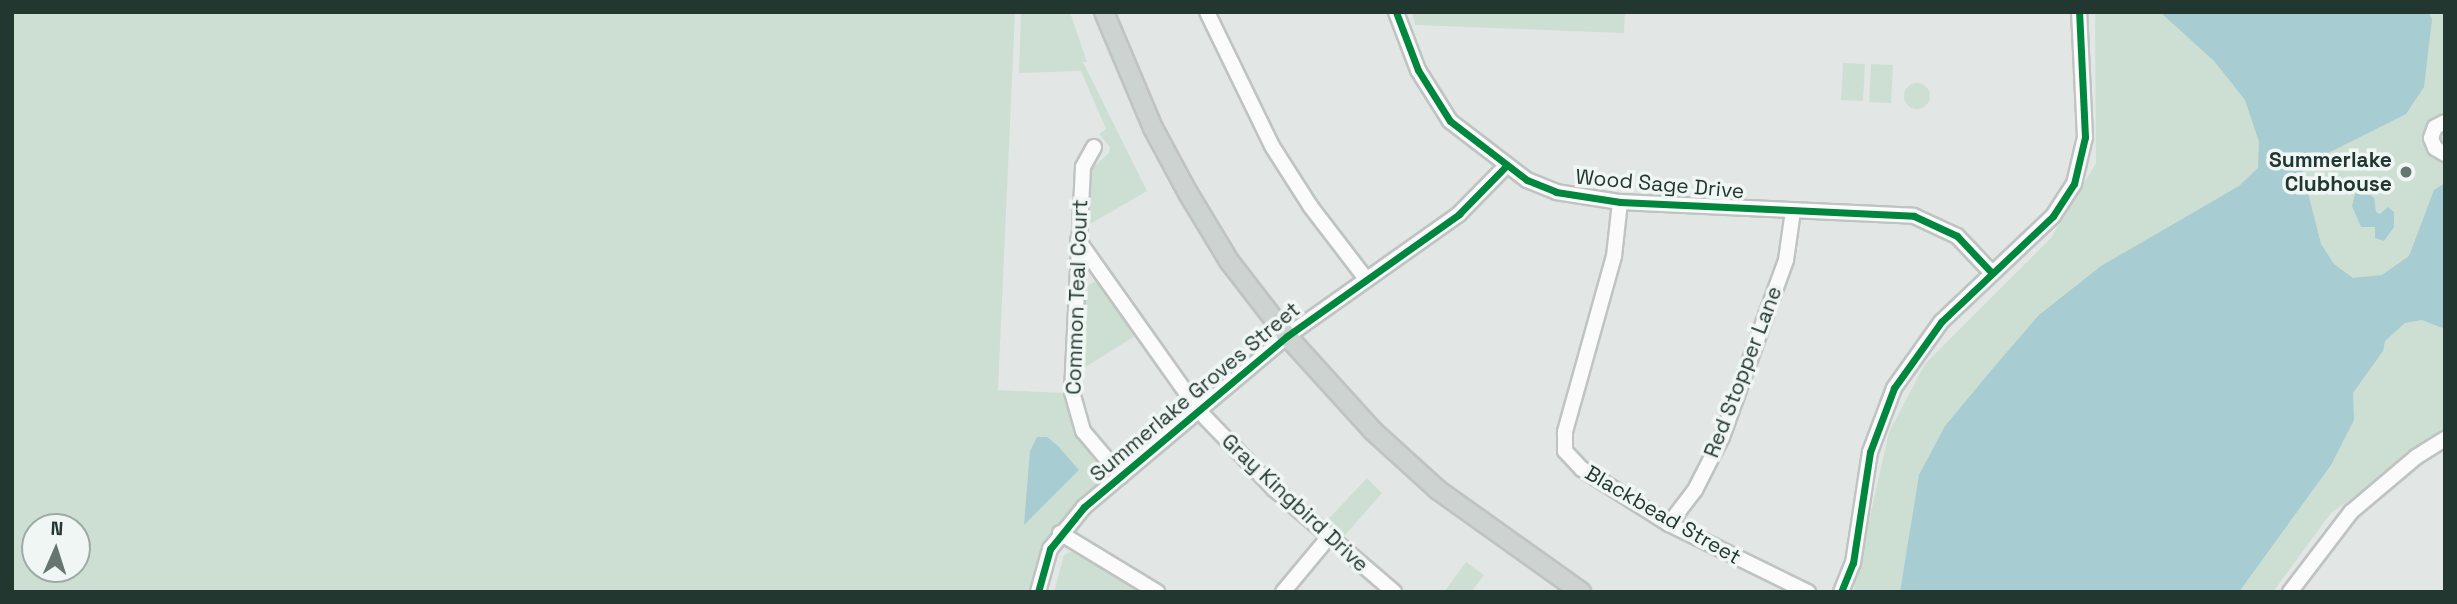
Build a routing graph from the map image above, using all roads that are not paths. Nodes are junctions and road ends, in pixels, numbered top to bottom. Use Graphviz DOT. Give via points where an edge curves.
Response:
graph roads {
  1 [pos="1104,12"];
  2 [pos="1207,12"];
  3 [pos="1396,12"];
  4 [pos="2079,12"];
  5 [pos="2445,122"];
  6 [pos="1094,147"];
  7 [pos="2445,154"];
  8 [pos="1505,167"];
  9 [pos="1620,202"];
  10 [pos="1793,211"];
  11 [pos="1078,240"];
  12 [pos="1992,272"];
  13 [pos="1366,279"];
  14 [pos="1287,336"];
  15 [pos="1199,411"];
  16 [pos="2445,439"];
  17 [pos="1121,476"];
  18 [pos="1670,524"];
  19 [pos="1060,533"];
  20 [pos="1328,538"];
  21 [pos="1038,592"];
  22 [pos="1157,592"];
  23 [pos="1283,592"];
  24 [pos="1394,592"];
  25 [pos="1581,592"];
  26 [pos="1808,592"];
  27 [pos="1841,592"];
  28 [pos="2290,592"];
  1 -- 14 [label="main road" via="1153,128 1188,193 1229,261"];
  2 -- 13 [label="street" via="1272,146"];
  3 -- 8 [label="street, Wood Sage Drive" via="1418,70 1446,115"];
  4 -- 12 [label="street" via="2085,97 2080,168 2053,216"];
  5 -- 7 [label="street" via="2435,127 2431,138 2435,148"];
  6 -- 11 [label="street, Common Teal Court" via="1083,167"];
  8 -- 9 [label="street, Wood Sage Drive" via="1556,192"];
  8 -- 13 [label="street, Summerlake Groves Street" via="1459,214"];
  9 -- 10 [label="street, Wood Sage Drive"];
  9 -- 18 [label="street, Blackbead Street" via="1615,256 1565,432 1565,451 1582,469"];
  10 -- 12 [label="street, Wood Sage Drive" via="1913,216 1956,236"];
  10 -- 18 [label="street, Red Stopper Lane" via="1786,260 1721,437 1695,490"];
  11 -- 15 [label="street, Gray Kingbird Drive"];
  11 -- 17 [label="street, Common Teal Court" via="1073,409 1083,431"];
  12 -- 27 [label="street" via="1941,321 1894,388 1870,452 1853,563"];
  13 -- 14 [label="street, Summerlake Groves Street"];
  14 -- 15 [label="street, Summerlake Groves Street"];
  14 -- 25 [label="main road" via="1373,431 1438,490"];
  15 -- 17 [label="street, Summerlake Groves Street"];
  15 -- 20 [label="street, Gray Kingbird Drive"];
  16 -- 28 [label="street" via="2416,457 2351,512"];
  17 -- 19 [label="street, Summerlake Groves Street"];
  18 -- 26 [label="street, Blackbead Street"];
  19 -- 21 [label="street, Summerlake Groves Street" via="1044,565"];
  19 -- 22 [label="street"];
  20 -- 23 [label="street"];
  20 -- 24 [label="street, Gray Kingbird Drive"];
}
